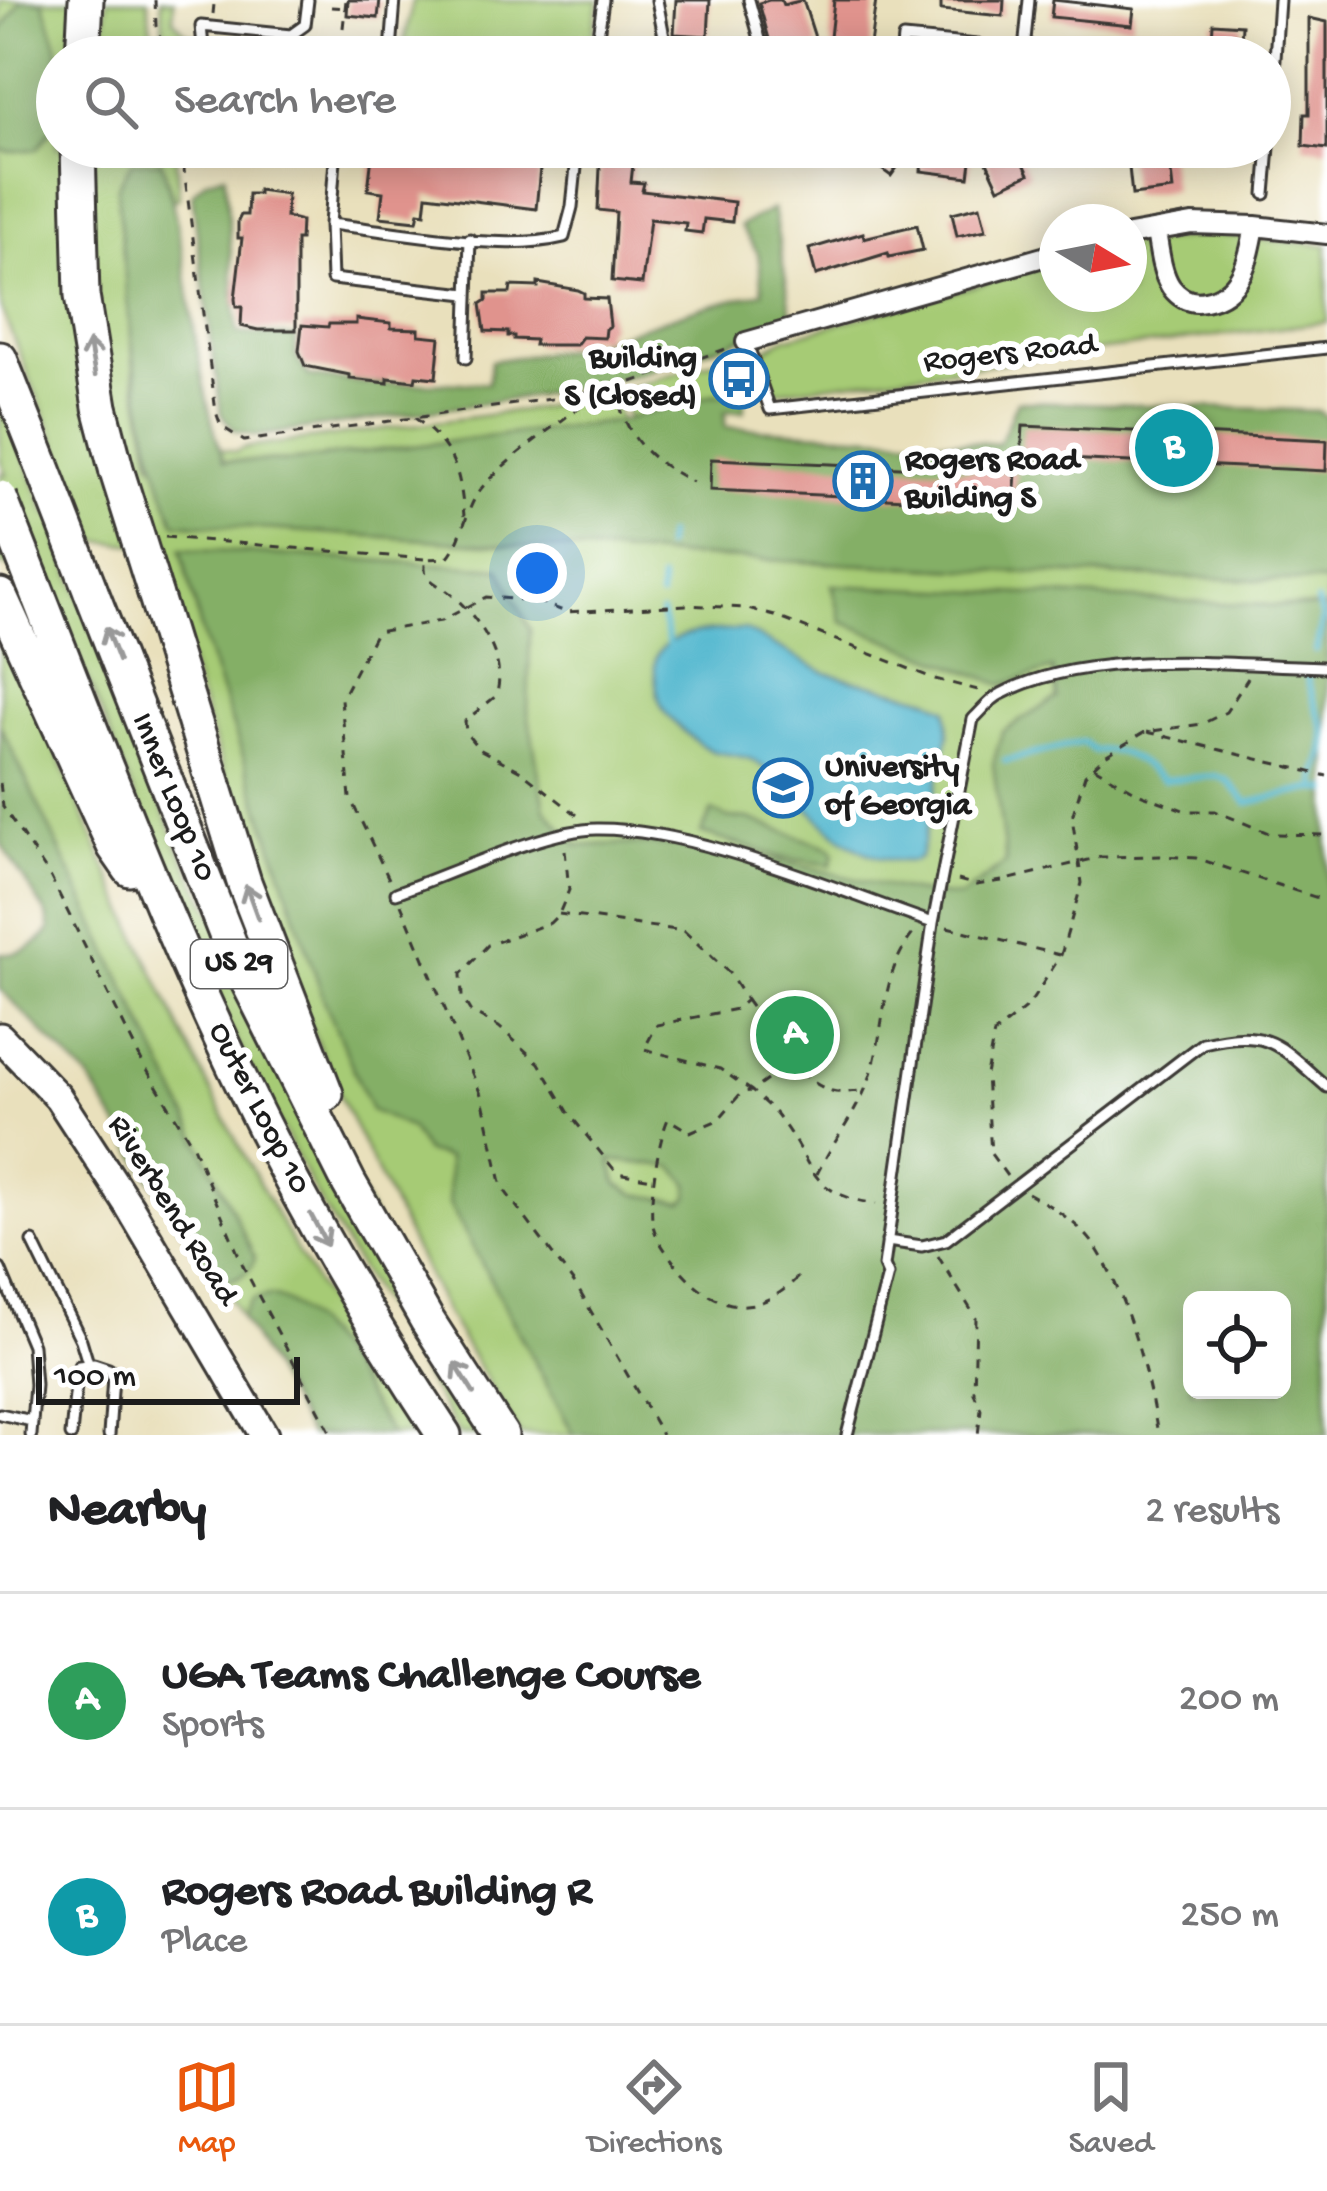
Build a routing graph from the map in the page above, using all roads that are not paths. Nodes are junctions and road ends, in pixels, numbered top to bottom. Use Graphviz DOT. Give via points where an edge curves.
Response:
graph roads {
  1 [pos="308,0"];
  2 [pos="395,0"];
  3 [pos="603,0"];
  4 [pos="657,0"];
  5 [pos="749,0"];
  6 [pos="1030,0"];
  7 [pos="1280,0"];
  8 [pos="87,2"];
  9 [pos="291,35"];
  10 [pos="85,36"];
  11 [pos="202,36"];
  12 [pos="392,36"];
  13 [pos="598,36"];
  14 [pos="664,36"];
  15 [pos="759,36"];
  16 [pos="1025,36"];
  17 [pos="1277,36"];
  18 [pos="79,168"];
  19 [pos="334,168"];
  20 [pos="576,168"];
  21 [pos="1267,168"];
  22 [pos="1265,194"];
  23 [pos="330,224"];
  24 [pos="1255,226"];
  25 [pos="1156,230"];
  26 [pos="1147,232"];
  27 [pos="1327,234"];
  28 [pos="470,239"];
  29 [pos="1039,258"];
  30 [pos="467,294"];
  31 [pos="746,342"];
  32 [pos="1327,347"];
  33 [pos="466,358"];
  34 [pos="0,359"];
  35 [pos="0,498"];
  36 [pos="0,596"];
  37 [pos="1327,667"];
  38 [pos="396,893"];
  39 [pos="166,919"];
  40 [pos="933,923"];
  41 [pos="0,1037"];
  42 [pos="1327,1088"];
  43 [pos="887,1241"];
  44 [pos="33,1242"];
  45 [pos="0,1269"];
  46 [pos="428,1320"];
  47 [pos="88,1364"];
  48 [pos="0,1414"];
  49 [pos="32,1421"];
  50 [pos="31,1435"];
  51 [pos="71,1435"];
  52 [pos="109,1435"];
  53 [pos="265,1435"];
  54 [pos="444,1435"];
  55 [pos="501,1435"];
  56 [pos="847,1435"];
  1 -- 9 [label="lane" via="305,25"];
  2 -- 12 [label="lane"];
  3 -- 13 [label="lane"];
  4 -- 14 [label="lane"];
  5 -- 15 [label="lane"];
  6 -- 16 [label="lane"];
  7 -- 17 [label="lane"];
  8 -- 10 [label="highway"];
  9 -- 11 [label="lane" via="201,26"];
  46 -- 18 [label="highway, one-way, bridge" via="329,1101 244,882 117,472 82,296"];
  19 -- 23 [label="lane"];
  20 -- 28 [label="lane" via="564,237"];
  21 -- 22 [label="lane"];
  23 -- 28 [label="lane"];
  23 -- 30 [label="lane" via="332,279"];
  24 -- 25 [label="street"];
  24 -- 25 [label="street" via="1237,283 1196,303 1172,288"];
  24 -- 27 [label="street"];
  25 -- 26 [label="street"];
  28 -- 30 [label="lane"];
  29 -- 31 [label="street"];
  30 -- 33 [label="lane"];
  31 -- 32 [label="lane, Rogers Road" via="770,409"];
  46 -- 34 [label="highway, Inner Loop 10 / US 29, one-way, bridge" via="233,952"];
  35 -- 39 [label="highway, Outer Loop 10 / US 29, bridge"];
  36 -- 39 [label="highway" via="114,846"];
  37 -- 40 [label="lane" via="1096,665 997,695 973,719"];
  38 -- 40 [label="lane" via="595,828 720,850"];
  39 -- 54 [label="highway, Outer Loop 10 / US 29, one-way" via="327,1246"];
  40 -- 43 [label="lane"];
  41 -- 53 [label="street, Riverbend Road" via="58,1097"];
  42 -- 43 [label="lane" via="1272,1040 1236,1035 1203,1043 946,1240"];
  43 -- 56 [label="lane" via="889,1275"];
  44 -- 47 [label="lane"];
  45 -- 49 [label="lane" via="32,1345"];
  55 -- 46 [label="highway, Inner Loop 10 / US 29, one-way"];
  47 -- 51 [label="lane" via="77,1375"];
  47 -- 52 [label="lane" via="113,1377"];
  48 -- 49 [label="lane"];
  49 -- 50 [label="lane"];
}
